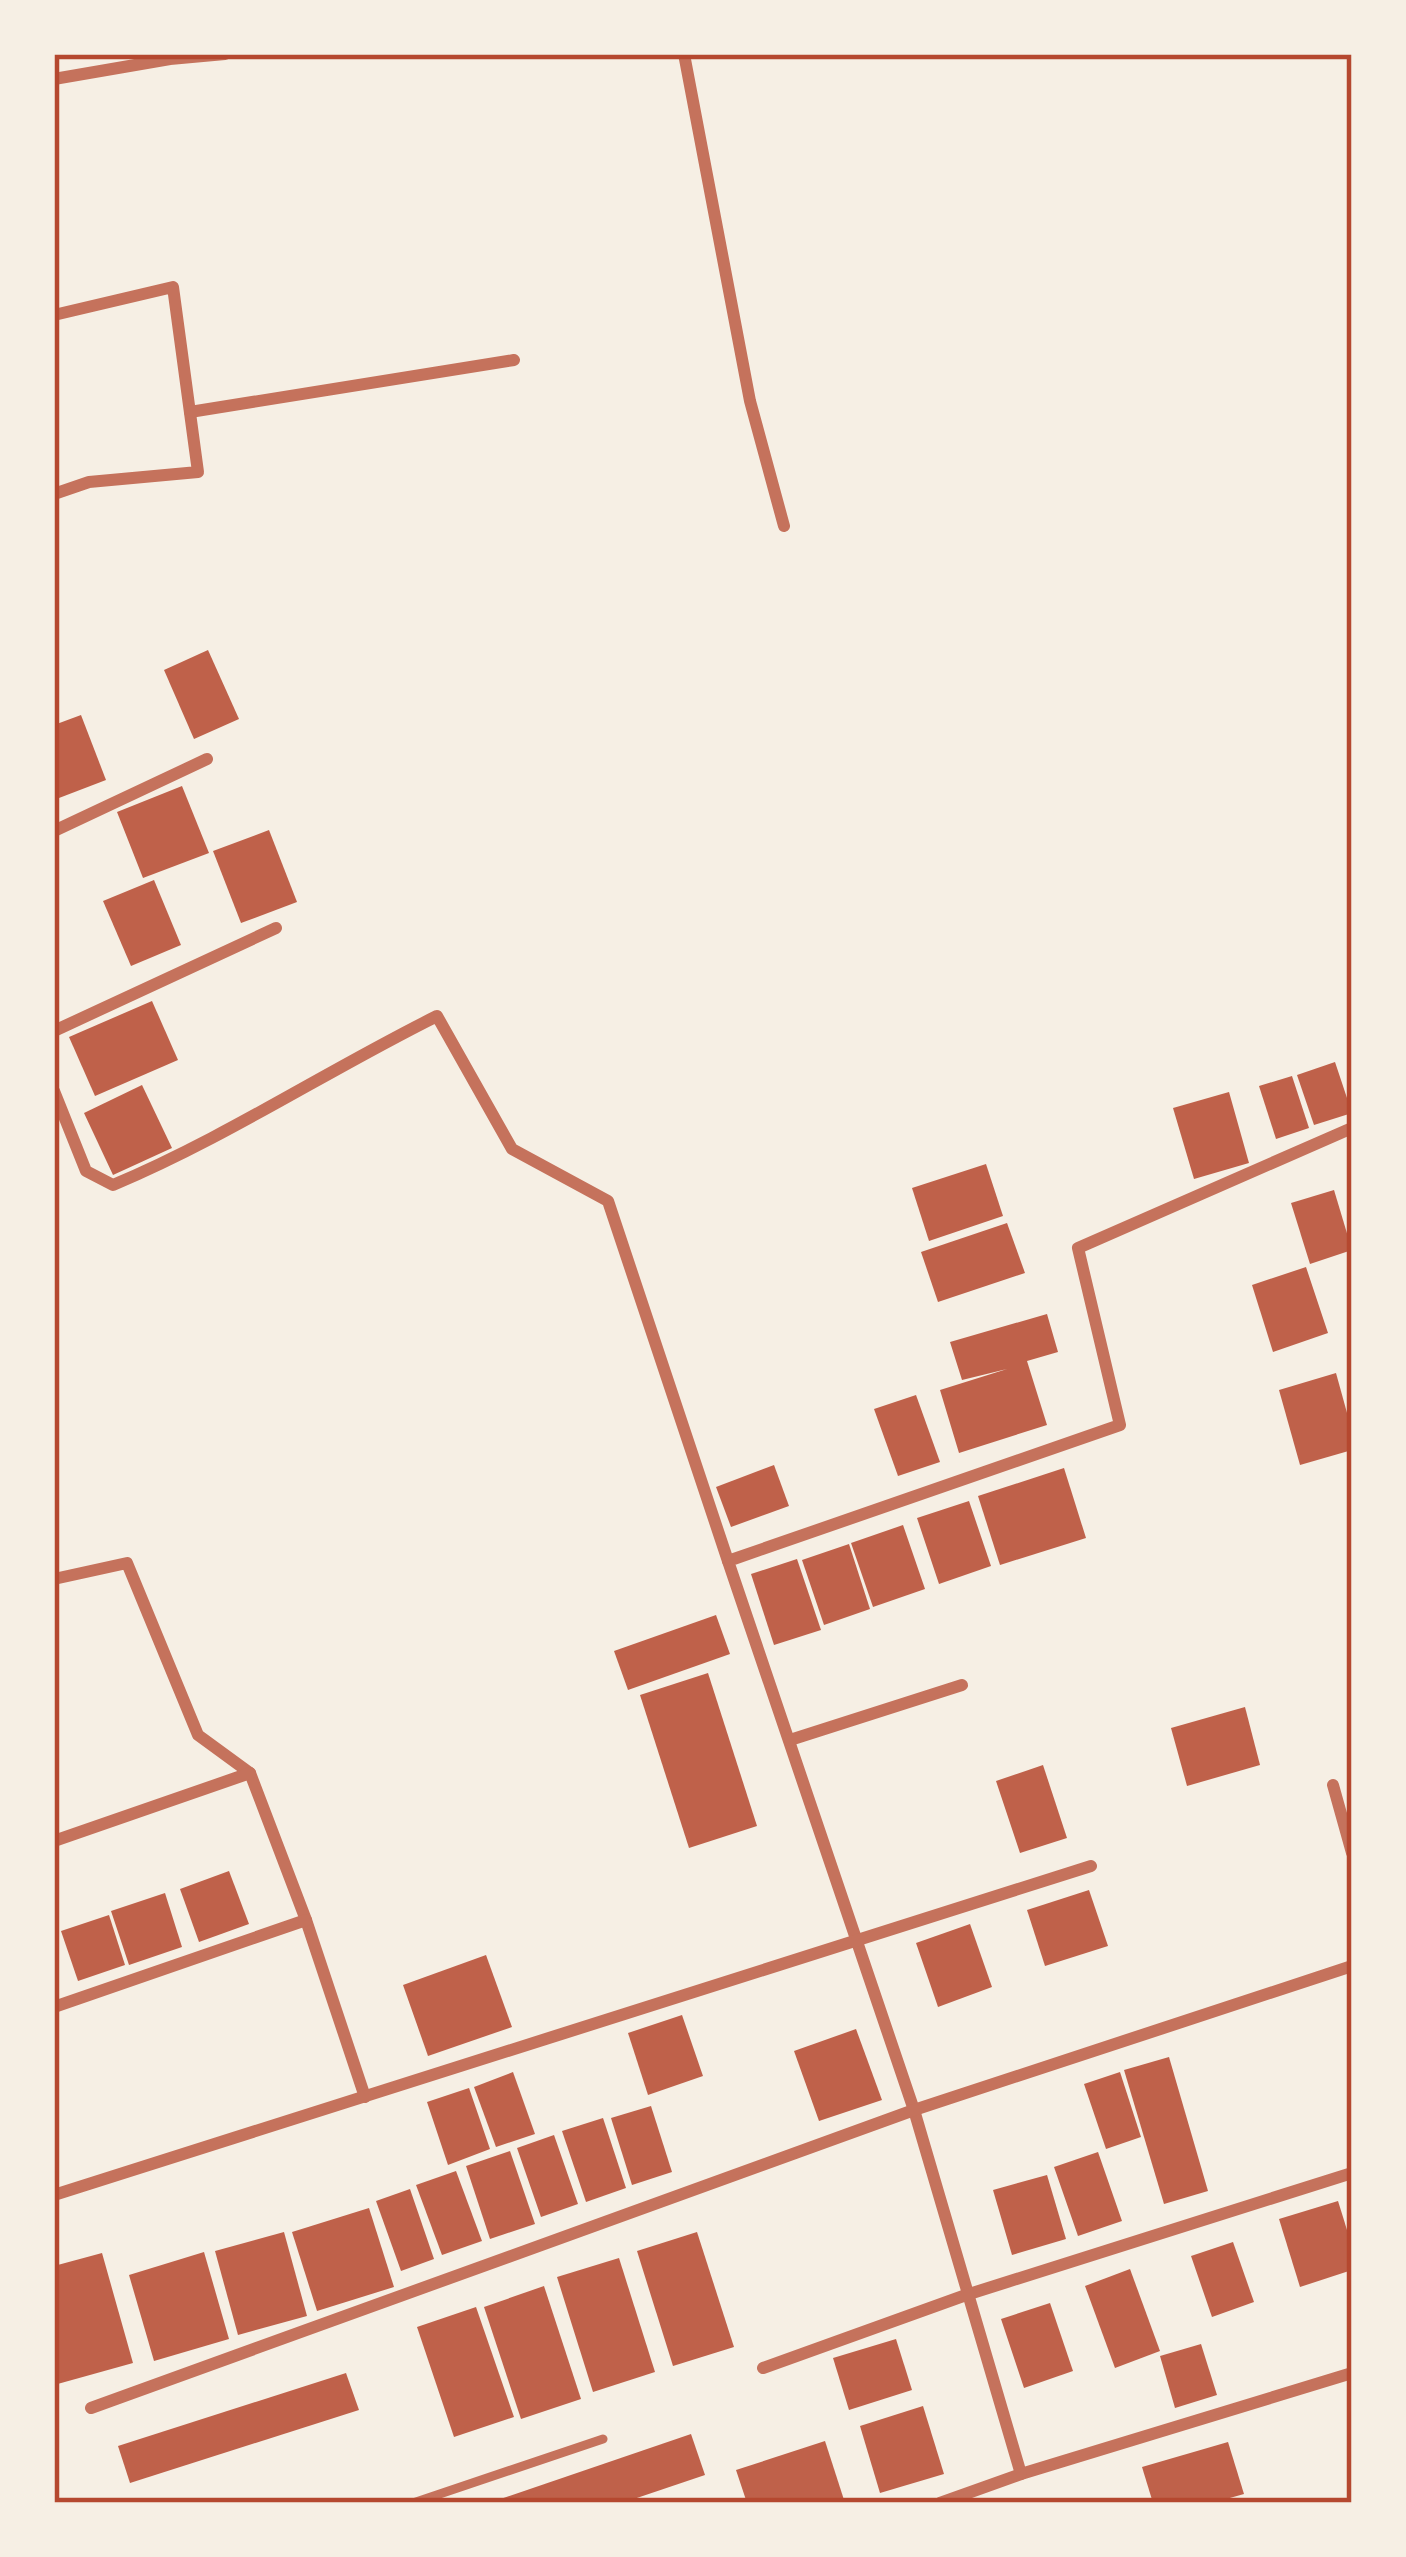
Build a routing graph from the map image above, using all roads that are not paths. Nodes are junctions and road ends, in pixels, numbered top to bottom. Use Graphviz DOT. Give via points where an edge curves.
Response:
graph roads {
  1 [pos="225,54"];
  2 [pos="684,54"];
  3 [pos="170,56"];
  4 [pos="54,80"];
  5 [pos="54,315"];
  6 [pos="514,360"];
  7 [pos="190,412"];
  8 [pos="54,494"];
  9 [pos="784,526"];
  10 [pos="207,759"];
  11 [pos="54,831"];
  12 [pos="276,928"];
  13 [pos="54,1031"];
  14 [pos="54,1090"];
  15 [pos="1352,1128"];
  16 [pos="728,1562"];
  17 [pos="54,1580"];
  18 [pos="962,1685"];
  19 [pos="790,1740"];
  20 [pos="250,1773"];
  21 [pos="1333,1785"];
  22 [pos="54,1841"];
  23 [pos="1352,1853"];
  24 [pos="1091,1866"];
  25 [pos="307,1920"];
  26 [pos="859,1940"];
  27 [pos="1352,1966"];
  28 [pos="54,2006"];
  29 [pos="365,2097"];
  30 [pos="914,2110"];
  31 [pos="1352,2173"];
  32 [pos="54,2195"];
  33 [pos="966,2295"];
  34 [pos="763,2368"];
  35 [pos="1352,2373"];
  36 [pos="91,2408"];
  37 [pos="603,2439"];
  38 [pos="1021,2474"];
  39 [pos="413,2503"];
  40 [pos="940,2503"];
  1 -- 3 [label="street"];
  2 -- 9 [label="street" via="749,401"];
  3 -- 4 [label="street"];
  5 -- 7 [label="street" via="173,287"];
  6 -- 7 [label="street"];
  7 -- 8 [label="street" via="198,472 89,482"];
  10 -- 11 [label="street"];
  12 -- 13 [label="street"];
  14 -- 16 [label="street" via="86,1171 112,1185 437,1016 512,1149 608,1201"];
  15 -- 16 [label="street" via="1078,1248 1120,1425"];
  16 -- 19 [label="street"];
  17 -- 20 [label="street" via="127,1563 198,1735"];
  18 -- 19 [label="street"];
  19 -- 26 [label="street"];
  20 -- 22 [label="street"];
  20 -- 25 [label="street"];
  21 -- 23 [label="street"];
  24 -- 26 [label="street"];
  25 -- 28 [label="street"];
  25 -- 29 [label="street"];
  26 -- 29 [label="street"];
  26 -- 30 [label="street"];
  27 -- 30 [label="street"];
  29 -- 32 [label="street"];
  30 -- 33 [label="street"];
  30 -- 36 [label="street"];
  31 -- 33 [label="street"];
  33 -- 34 [label="street"];
  33 -- 38 [label="street"];
  35 -- 38 [label="street"];
  37 -- 39 [label="lane"];
  38 -- 40 [label="street"];
}
